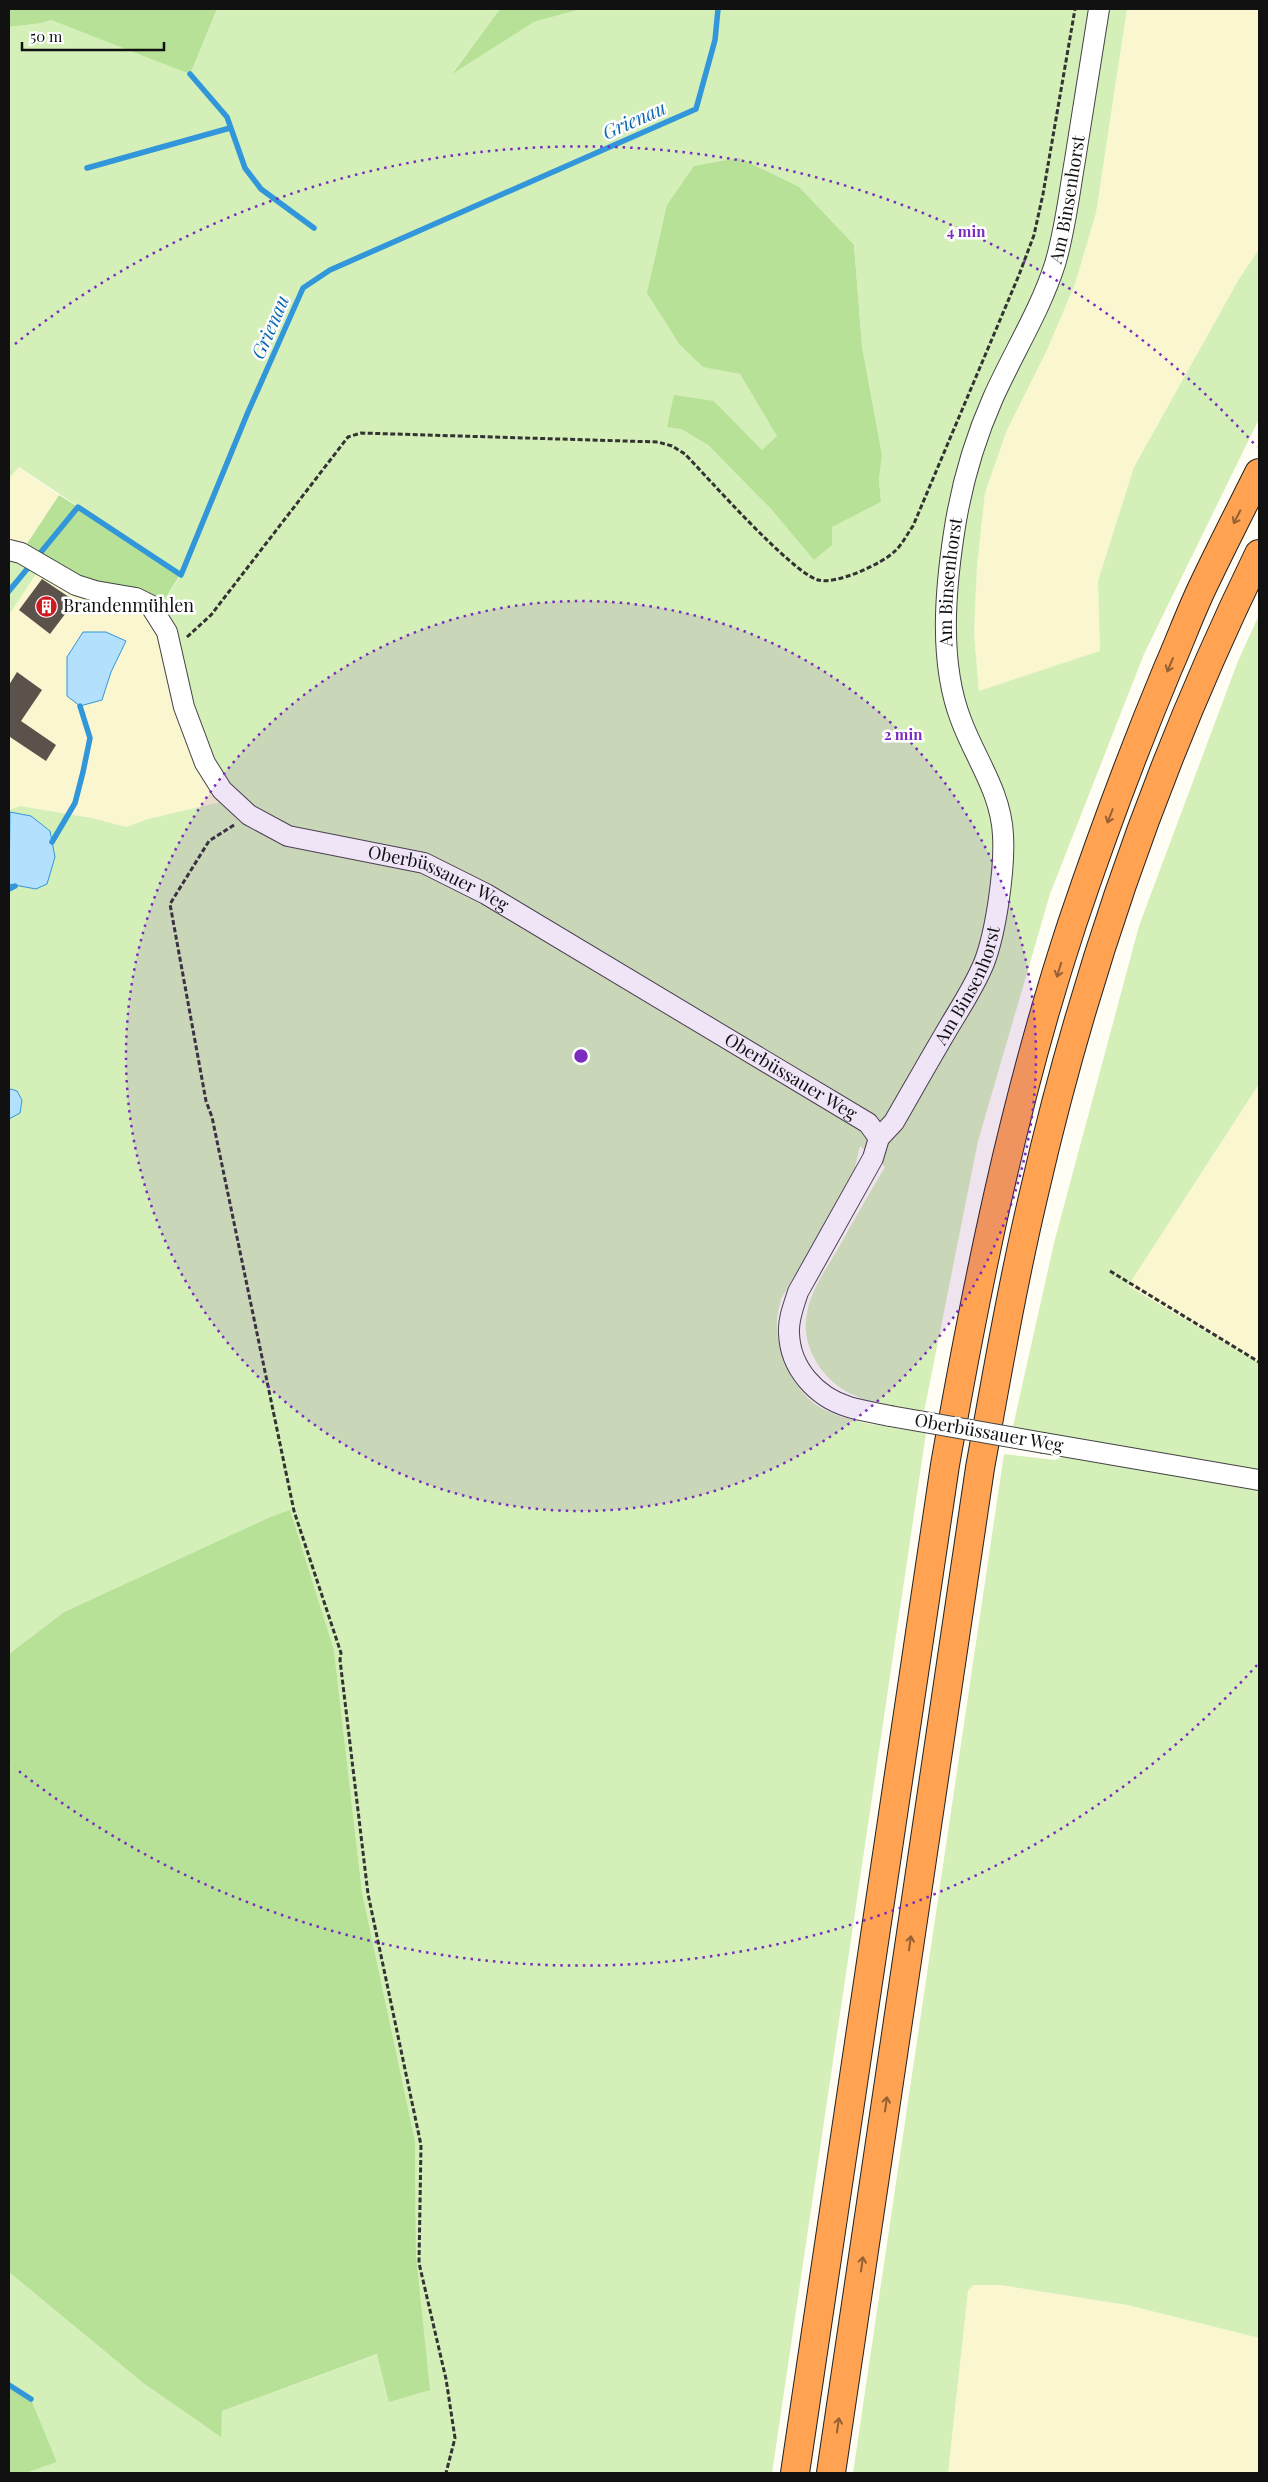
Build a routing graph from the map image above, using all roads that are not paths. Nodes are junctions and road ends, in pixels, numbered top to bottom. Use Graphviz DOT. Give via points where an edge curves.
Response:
graph roads {
  1 [pos="1099,9"];
  2 [pos="1259,473"];
  3 [pos="15,552"];
  4 [pos="1259,554"];
  5 [pos="879,1138"];
  6 [pos="1259,1480"];
  7 [pos="795,2473"];
  8 [pos="831,2473"];
  1 -- 5 [label="street, Am Binsenhorst" via="1055,264 1038,309 978,434 964,481 954,533 948,592 953,697 997,801 1003,835 992,934 985,961 973,985 894,1122"];
  2 -- 7 [label="highway, one-way" via="1202,588 1150,711 1106,828 1040,1031 1001,1180 970,1324 945,1465"];
  3 -- 5 [label="street, Oberbüssauer Weg" via="76,585 136,598 150,605 167,632 184,707 205,763 222,790 250,815 288,836 424,864 486,894 868,1123"];
  8 -- 4 [label="highway, one-way" via="980,1468 1004,1331 1035,1188 1071,1051 1139,840 1182,726"];
  5 -- 6 [label="street, Oberbüssauer Weg, bridge" via="873,1158 798,1292 792,1311 789,1333 793,1354 799,1368 823,1395 848,1407 890,1416"];
}
